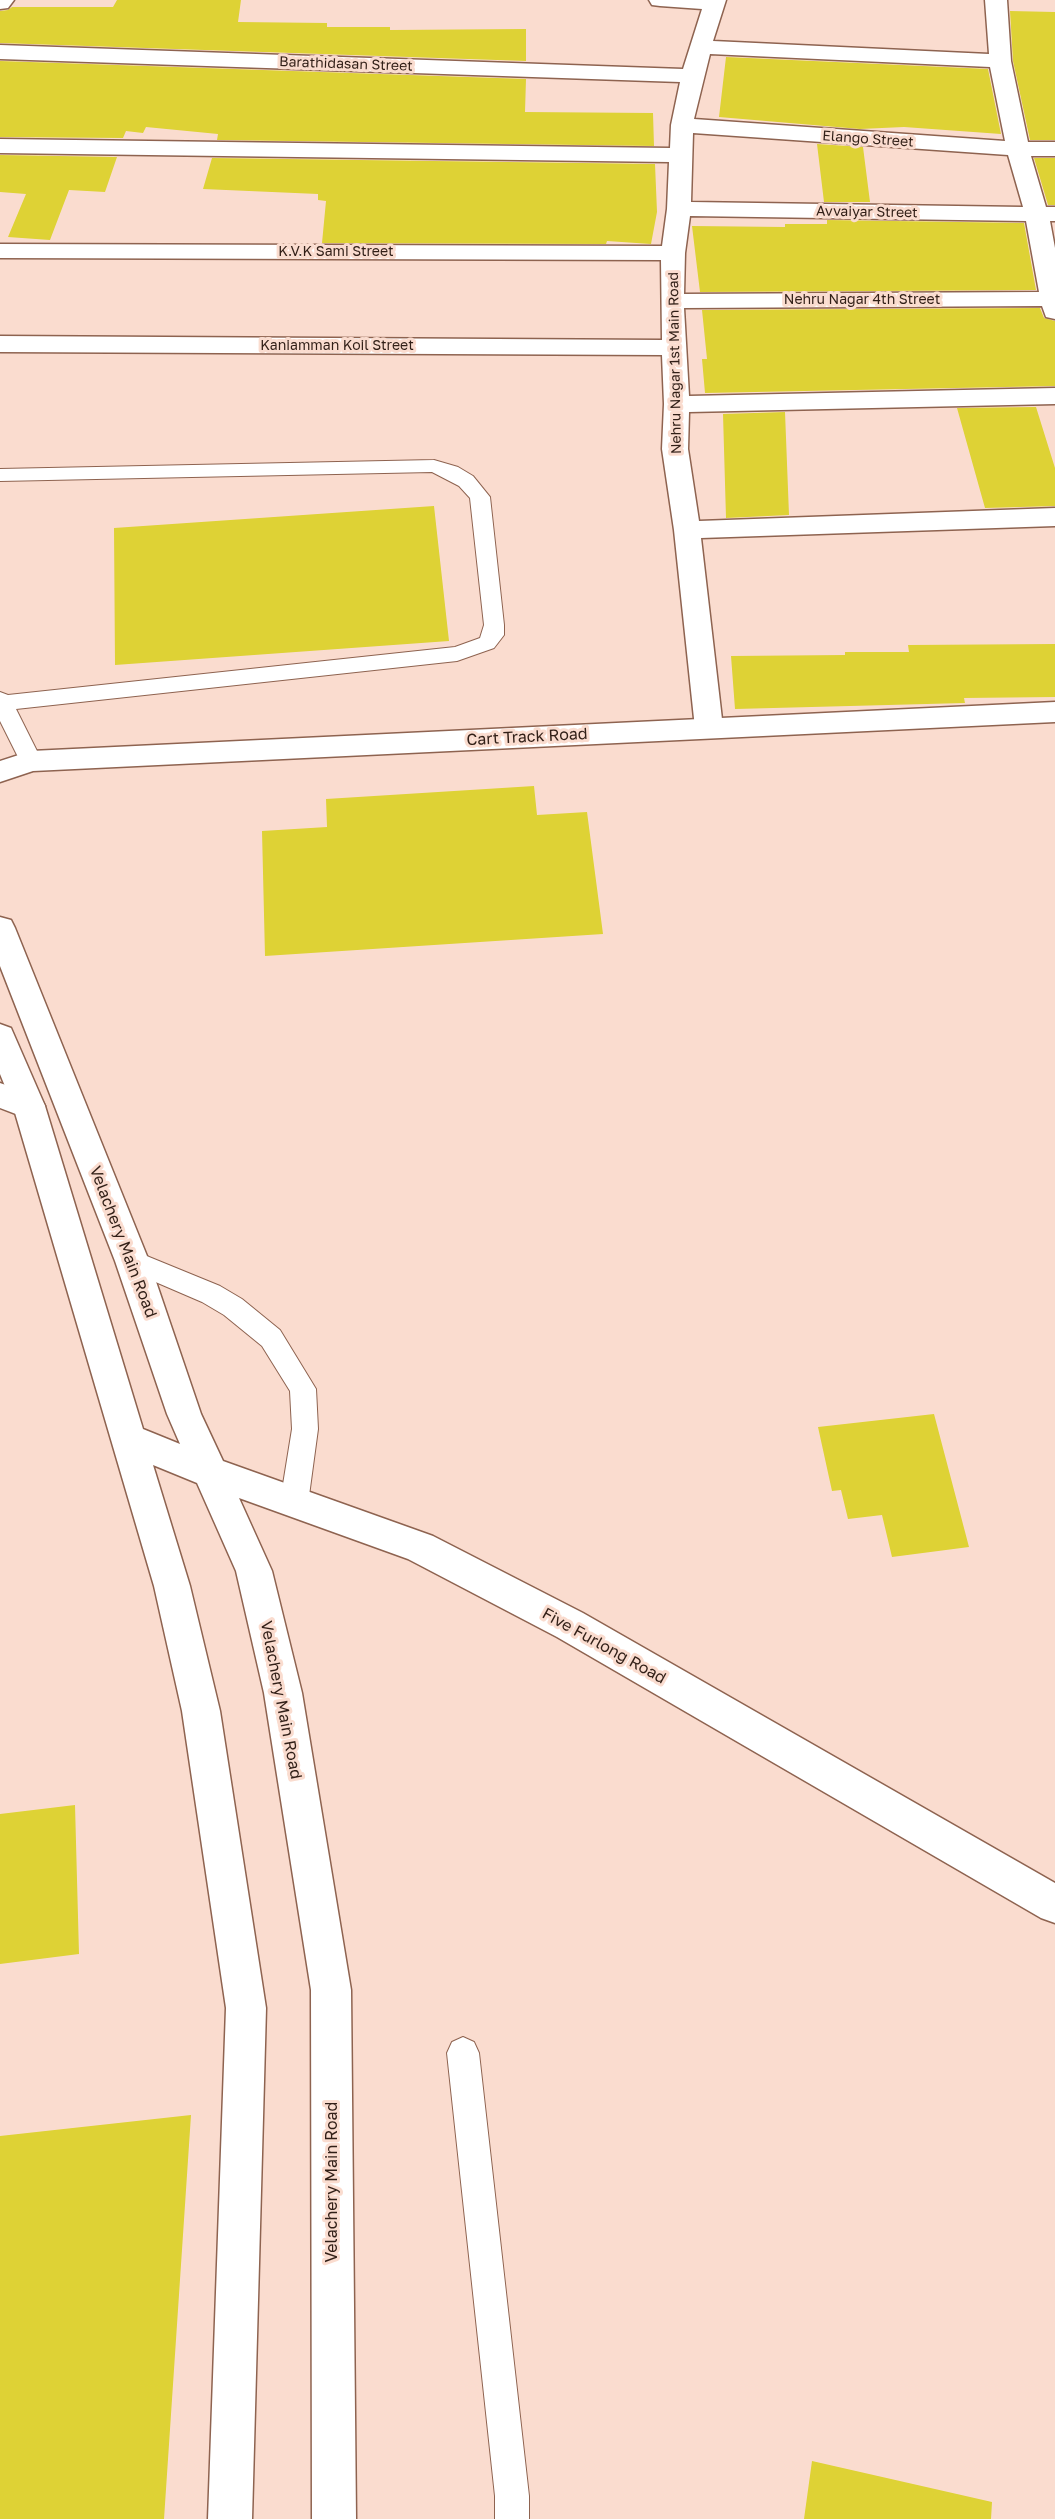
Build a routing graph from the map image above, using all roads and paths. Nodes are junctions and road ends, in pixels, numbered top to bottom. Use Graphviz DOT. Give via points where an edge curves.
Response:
graph roads {
  1 [pos="660,0"];
  2 [pos="996,0"];
  3 [pos="714,1"];
  4 [pos="701,47"];
  5 [pos="0,52"];
  6 [pos="1000,61"];
  7 [pos="692,76"];
  8 [pos="682,125"];
  9 [pos="0,146"];
  10 [pos="1055,149"];
  11 [pos="1018,150"];
  12 [pos="681,155"];
  13 [pos="679,209"];
  14 [pos="1046,214"];
  15 [pos="0,251"];
  16 [pos="673,253"];
  17 [pos="672,301"];
  18 [pos="1053,305"];
  19 [pos="0,344"];
  20 [pos="674,348"];
  21 [pos="1055,396"];
  22 [pos="677,405"];
  23 [pos="0,475"];
  24 [pos="1055,516"];
  25 [pos="687,530"];
  26 [pos="1,701"];
  27 [pos="1055,712"];
  28 [pos="710,728"];
  29 [pos="31,761"];
  30 [pos="0,772"];
  31 [pos="0,928"];
  32 [pos="0,1036"];
  33 [pos="14,1101"];
  34 [pos="132,1261"];
  35 [pos="128,1439"];
  36 [pos="209,1472"];
  37 [pos="294,1503"];
  38 [pos="1055,1904"];
  39 [pos="463,2053"];
  40 [pos="230,2519"];
  41 [pos="334,2519"];
  42 [pos="512,2519"];
  1 -- 3 [label="street"];
  2 -- 6 [label="street"];
  3 -- 4 [label="street, Nehru Nagar 1st Main Road"];
  4 -- 6 [label="street"];
  4 -- 7 [label="street, Nehru Nagar 1st Main Road"];
  5 -- 7 [label="street, Barathidasan Street"];
  6 -- 11 [label="street"];
  7 -- 8 [label="street, Nehru Nagar 1st Main Road"];
  8 -- 11 [label="street, Elango Street"];
  8 -- 12 [label="street, Nehru Nagar 1st Main Road"];
  9 -- 12 [label="street"];
  10 -- 11 [label="street, Elango Street"];
  11 -- 14 [label="street"];
  12 -- 13 [label="street, Nehru Nagar 1st Main Road"];
  13 -- 14 [label="street, Avvaiyar Street"];
  13 -- 16 [label="street, Nehru Nagar 1st Main Road"];
  14 -- 18 [label="street"];
  15 -- 16 [label="street, K.V.K Sami Street"];
  16 -- 17 [label="street, Nehru Nagar 1st Main Road"];
  17 -- 18 [label="street, Nehru Nagar 4th Street"];
  17 -- 20 [label="street, Nehru Nagar 1st Main Road"];
  19 -- 20 [label="street, Kaniamman Koil Street"];
  20 -- 22 [label="street, Nehru Nagar 1st Main Road"];
  21 -- 22 [label="street"];
  22 -- 25 [label="street, Nehru Nagar 1st Main Road" via="675,448"];
  23 -- 26 [label="lane" via="434,466 466,481 480,497 494,625 487,643 457,654"];
  24 -- 25 [label="street"];
  25 -- 28 [label="street, Nehru Nagar 1st Main Road"];
  26 -- 29 [label="lane"];
  27 -- 28 [label="street, Cart Track Road"];
  28 -- 29 [label="street, Cart Track Road"];
  29 -- 30 [label="street, Cart Track Road"];
  31 -- 34 [label="street, Velachery Main Road"];
  32 -- 33 [label="street"];
  33 -- 35 [label="street"];
  34 -- 36 [label="street, Velachery Main Road" via="184,1414"];
  34 -- 37 [label="lane" via="211,1294 271,1338 303,1389 305,1429"];
  35 -- 36 [label="street, Five Furlong Road"];
  35 -- 40 [label="street" via="172,1586 201,1711 246,2008"];
  36 -- 37 [label="street, Five Furlong Road"];
  36 -- 41 [label="street, Velachery Main Road" via="254,1571 278,1671 331,1990"];
  37 -- 38 [label="street, Five Furlong Road" via="420,1547 570,1626"];
  39 -- 42 [label="lane"];
}
